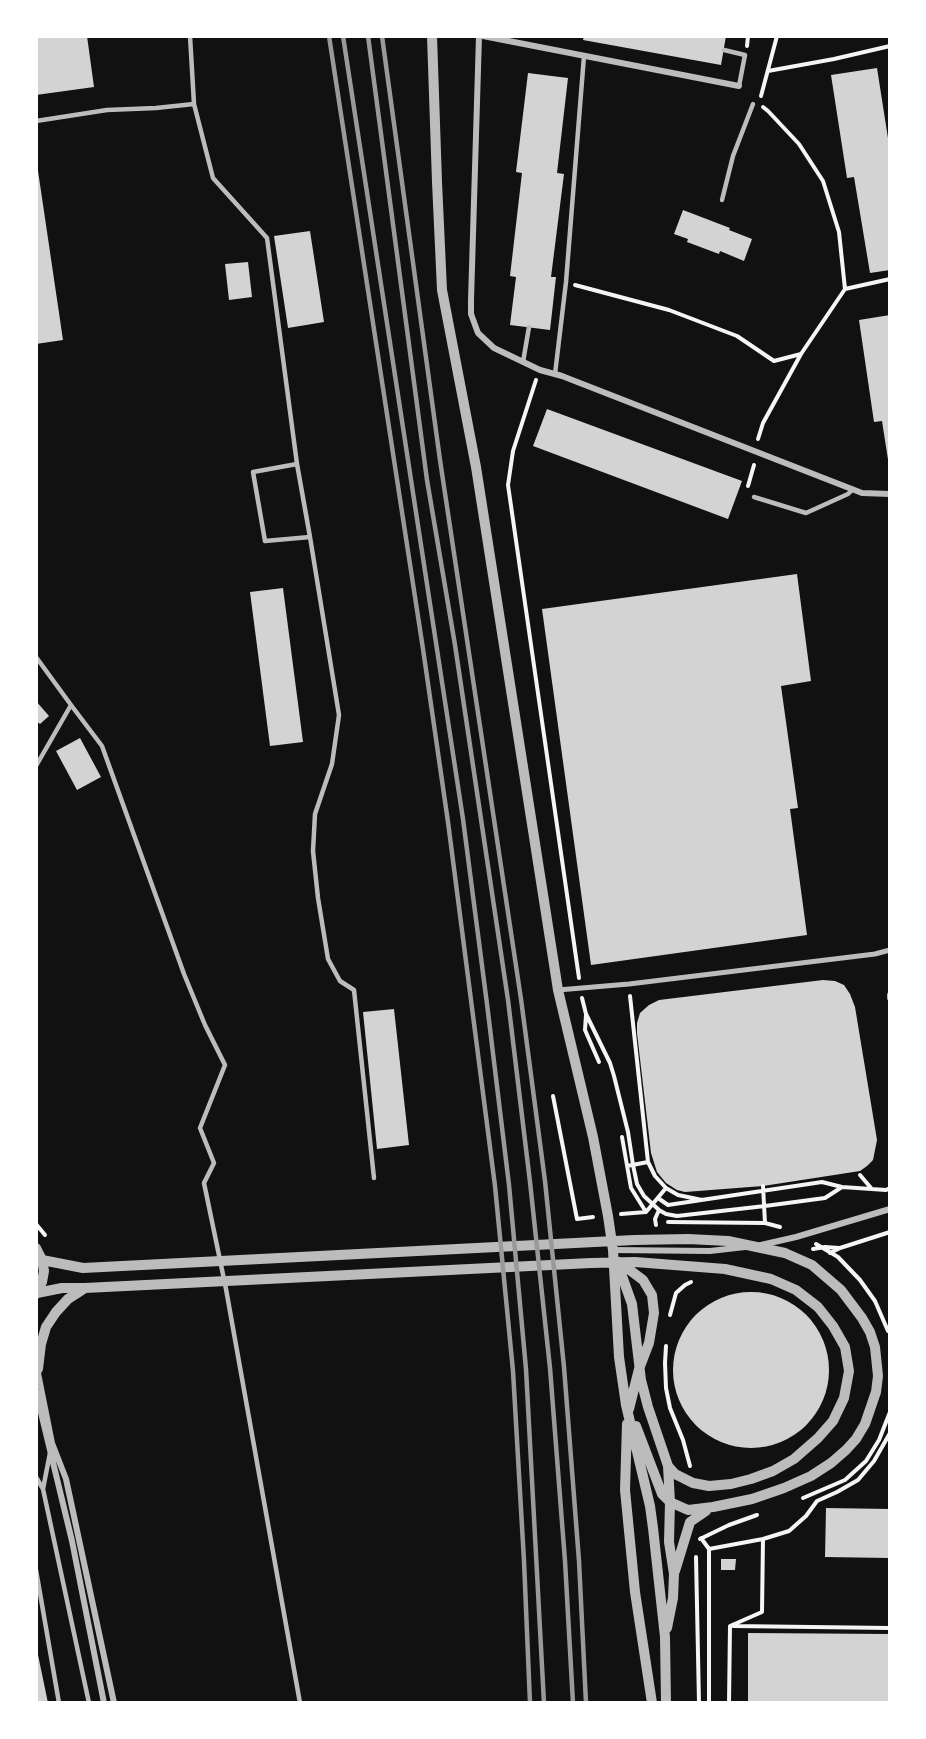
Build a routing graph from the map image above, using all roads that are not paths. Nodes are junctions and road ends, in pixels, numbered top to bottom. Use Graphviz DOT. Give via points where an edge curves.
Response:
graph roads {
  1 [pos="190,36"];
  2 [pos="432,36"];
  3 [pos="481,36"];
  4 [pos="724,50"];
  5 [pos="584,56"];
  6 [pos="739,86"];
  7 [pos="194,104"];
  8 [pos="753,104"];
  9 [pos="36,121"];
  10 [pos="722,200"];
  11 [pos="529,327"];
  12 [pos="523,362"];
  13 [pos="555,374"];
  14 [pos="297,464"];
  15 [pos="854,489"];
  16 [pos="890,494"];
  17 [pos="754,497"];
  18 [pos="310,537"];
  19 [pos="36,657"];
  20 [pos="71,705"];
  21 [pos="36,766"];
  22 [pos="890,950"];
  23 [pos="558,990"];
  24 [pos="374,1178"];
  25 [pos="890,1209"];
  26 [pos="36,1248"];
  27 [pos="613,1250"];
  28 [pos="42,1260"];
  29 [pos="619,1262"];
  30 [pos="85,1288"];
  31 [pos="37,1293"];
  32 [pos="37,1366"];
  33 [pos="36,1392"];
  34 [pos="626,1405"];
  35 [pos="52,1443"];
  36 [pos="668,1466"];
  37 [pos="36,1477"];
  38 [pos="43,1489"];
  39 [pos="670,1502"];
  40 [pos="713,1507"];
  41 [pos="36,1570"];
  42 [pos="674,1574"];
  43 [pos="665,1637"];
  44 [pos="59,1703"];
  45 [pos="89,1703"];
  46 [pos="104,1703"];
  47 [pos="114,1703"];
  48 [pos="300,1703"];
  49 [pos="652,1703"];
  50 [pos="666,1703"];
  1 -- 7 [label="lane"];
  2 -- 23 [label="street" via="442,290 476,467"];
  3 -- 5 [label="street"];
  3 -- 12 [label="street" via="471,314 478,333 494,348"];
  4 -- 6 [label="lane" via="745,55"];
  5 -- 6 [label="street"];
  5 -- 13 [label="lane"];
  7 -- 9 [label="lane" via="107,110"];
  7 -- 14 [label="lane" via="213,178 267,238"];
  8 -- 10 [label="lane"];
  11 -- 12 [label="lane"];
  12 -- 13 [label="street"];
  13 -- 15 [label="street"];
  14 -- 18 [label="lane"];
  14 -- 18 [label="lane" via="253,472 265,541"];
  15 -- 16 [label="street"];
  15 -- 17 [label="lane" via="806,513"];
  18 -- 24 [label="lane" via="339,715 332,764 315,814 314,863 328,959 340,981 354,990"];
  19 -- 20 [label="lane"];
  20 -- 21 [label="lane"];
  20 -- 48 [label="lane" via="102,746 184,974 225,1065 200,1128 214,1162 204,1183"];
  22 -- 23 [label="street"];
  23 -- 27 [label="street" via="593,1137"];
  25 -- 27 [label="street" via="752,1246 710,1251"];
  26 -- 28 [label="street"];
  27 -- 34 [label="street"];
  27 -- 36 [label="street" via="632,1304 641,1380"];
  28 -- 31 [label="street" via="44,1271"];
  28 -- 40 [label="street" via="83,1268 688,1239 728,1241 785,1253 812,1265 842,1290 862,1318 875,1347 876,1392 856,1439 831,1463 784,1488"];
  29 -- 30 [label="street"];
  29 -- 36 [label="street" via="725,1269 771,1279 796,1290 818,1307 845,1347 849,1371 844,1398 833,1421 794,1459 751,1479 709,1486 684,1480"];
  29 -- 49 [label="street" via="643,1280 652,1295 654,1313 626,1427 625,1490 634,1592"];
  30 -- 31 [label="street"];
  30 -- 32 [label="street" via="68,1299 46,1327"];
  32 -- 35 [label="street"];
  33 -- 46 [label="street" via="72,1541"];
  34 -- 39 [label="street" via="657,1484"];
  34 -- 43 [label="street" via="650,1506"];
  35 -- 38 [label="lane"];
  35 -- 47 [label="street" via="66,1479"];
  36 -- 39 [label="street"];
  37 -- 38 [label="lane"];
  38 -- 45 [label="lane"];
  39 -- 40 [label="street" via="688,1510"];
  39 -- 42 [label="street" via="669,1542"];
  40 -- 42 [label="street" via="690,1522"];
  41 -- 44 [label="lane"];
  42 -- 43 [label="street"];
  43 -- 50 [label="street"];
}
